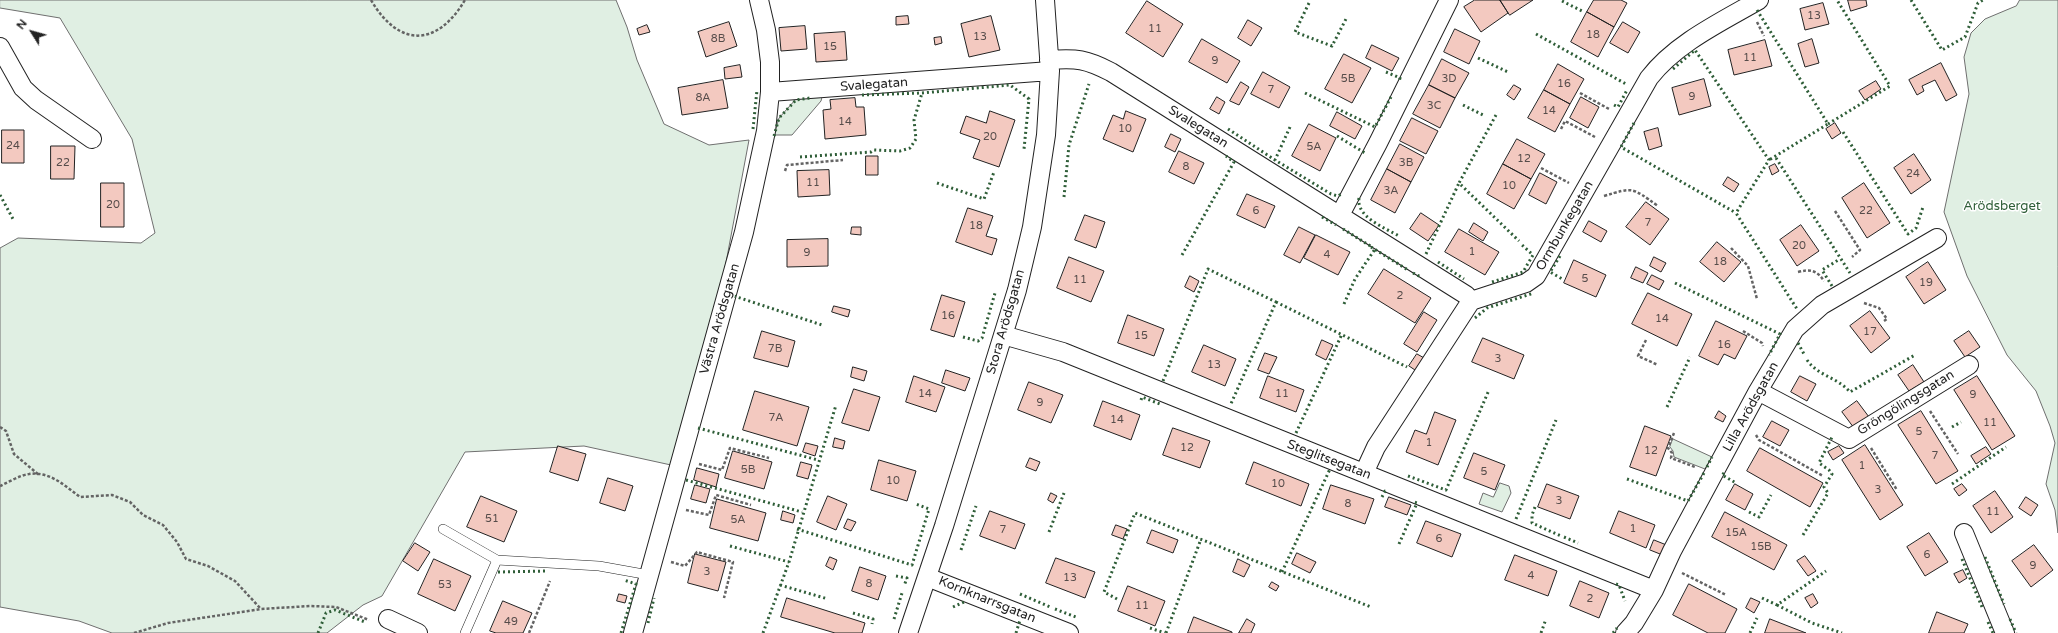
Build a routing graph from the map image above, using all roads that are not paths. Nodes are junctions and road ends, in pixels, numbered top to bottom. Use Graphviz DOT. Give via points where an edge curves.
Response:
graph roads {
  1 [pos="759,0"];
  2 [pos="1045,0"];
  3 [pos="1449,0"];
  4 [pos="1759,0"];
  5 [pos="0,47"];
  6 [pos="1050,66"];
  7 [pos="770,92"];
  8 [pos="92,139"];
  9 [pos="1340,215"];
  10 [pos="1937,238"];
  11 [pos="1471,301"];
  12 [pos="1003,335"];
  13 [pos="1969,365"];
  14 [pos="1758,391"];
  15 [pos="1364,473"];
  16 [pos="444,529"];
  17 [pos="1964,533"];
  18 [pos="497,560"];
  19 [pos="652,567"];
  20 [pos="927,576"];
  21 [pos="1654,590"];
  22 [pos="388,619"];
  23 [pos="418,633"];
  24 [pos="465,633"];
  25 [pos="633,633"];
  26 [pos="908,633"];
  27 [pos="1069,633"];
  28 [pos="1625,633"];
  29 [pos="2005,633"];
  1 -- 7 [label="street, Västra Arödsgatan" via="770,62"];
  2 -- 6 [label="street, Stora Arödsgatan"];
  3 -- 9 [label="street"];
  4 -- 11 [label="street, Ormbunkegatan" via="1694,38 1662,61 1648,78 1536,276 1526,283"];
  5 -- 8 [label="street" via="23,88"];
  6 -- 7 [label="street, Svalegatan"];
  6 -- 9 [label="street, Svalegatan" via="1076,59 1090,61"];
  6 -- 12 [label="street, Stora Arödsgatan" via="1046,135 1032,227"];
  7 -- 19 [label="street, Västra Arödsgatan" via="766,131 744,232"];
  9 -- 11 [label="street, Svalegatan" via="1466,295"];
  10 -- 14 [label="street, Lilla Arödsgatan" via="1822,305 1795,329"];
  11 -- 15 [label="street" via="1376,447"];
  12 -- 15 [label="street, Steglitsegatan" via="1063,352"];
  12 -- 20 [label="street, Stora Arödsgatan"];
  13 -- 14 [label="street, Gröngölingsgatan" via="1849,439"];
  14 -- 21 [label="street, Lilla Arödsgatan"];
  15 -- 21 [label="street, Steglitsegatan"];
  16 -- 18 [label="lane"];
  17 -- 29 [label="street"];
  18 -- 19 [label="lane"];
  18 -- 24 [label="lane"];
  19 -- 25 [label="street, Västra Arödsgatan"];
  20 -- 26 [label="street, Stora Arödsgatan"];
  20 -- 27 [label="street, Kornknarrsgatan"];
  21 -- 28 [label="street, Lilla Arödsgatan"];
  22 -- 23 [label="street"];
}
